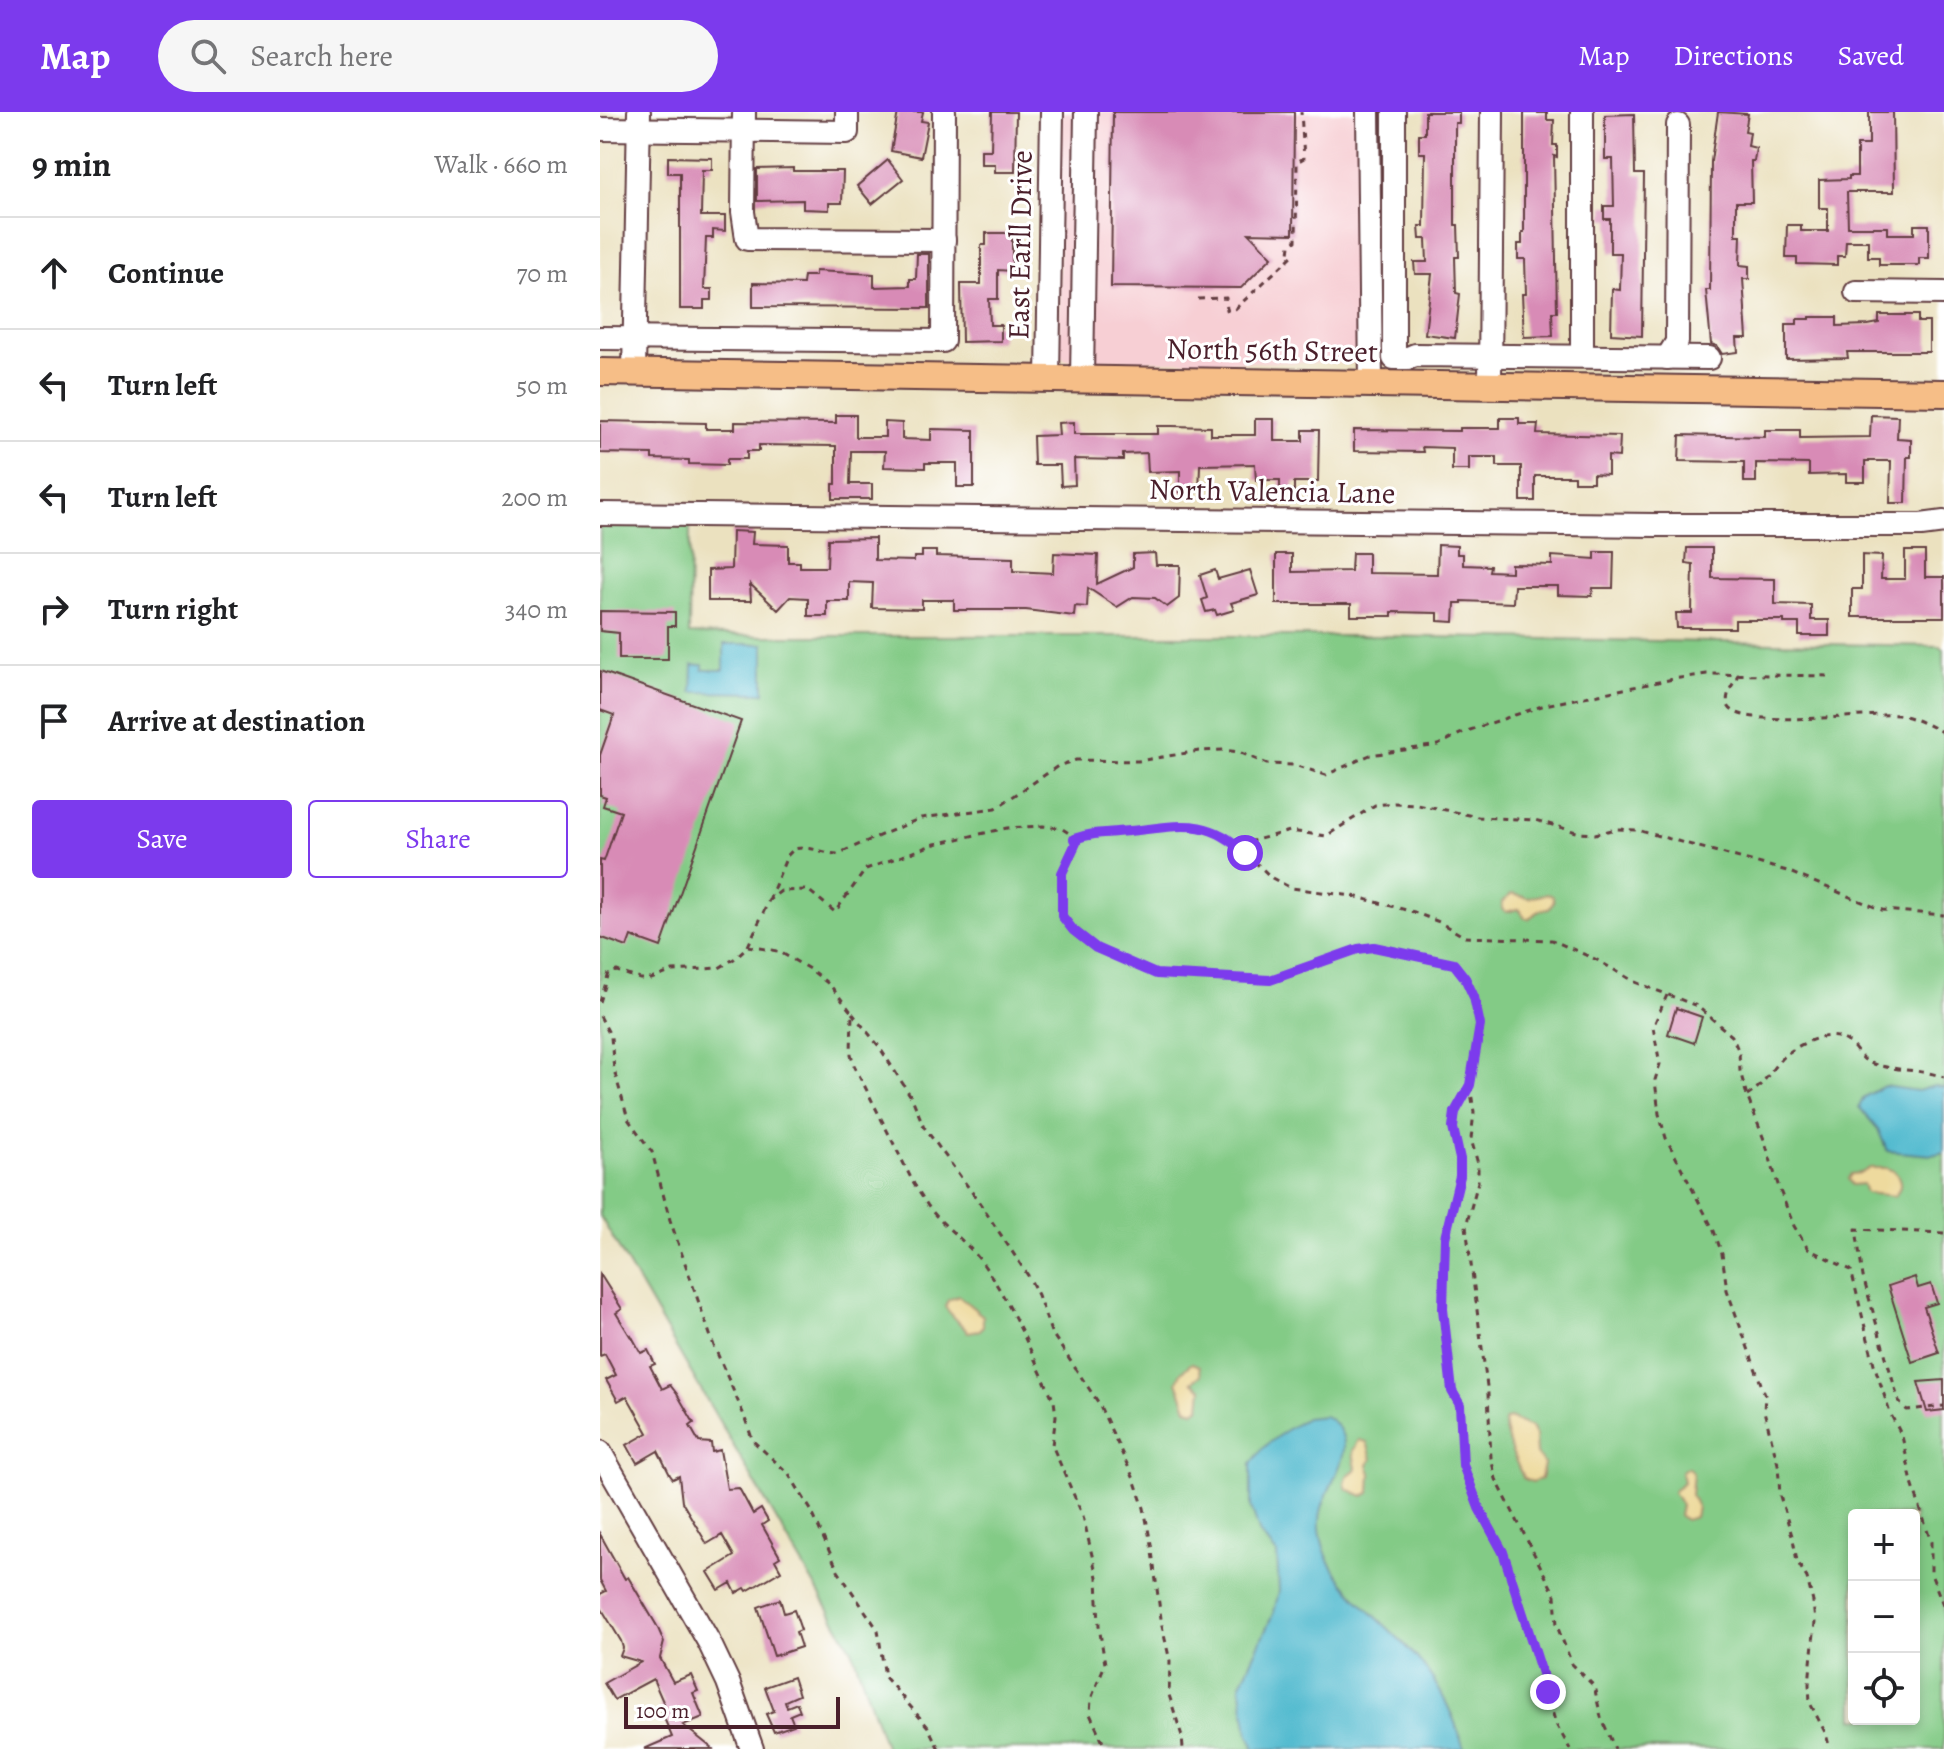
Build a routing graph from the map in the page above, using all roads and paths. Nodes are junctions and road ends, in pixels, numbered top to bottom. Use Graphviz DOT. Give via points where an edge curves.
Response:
graph roads {
  1 [pos="944,112"];
  2 [pos="1052,112"];
  3 [pos="1086,112"];
  4 [pos="1301,112"];
  5 [pos="1368,112"];
  6 [pos="1394,112"];
  7 [pos="1492,112"];
  8 [pos="1582,112"];
  9 [pos="639,121"];
  10 [pos="744,122"];
  11 [pos="847,122"];
  12 [pos="1678,125"];
  13 [pos="600,129"];
  14 [pos="944,240"];
  15 [pos="1856,292"];
  16 [pos="1944,293"];
  17 [pos="1198,299"];
  18 [pos="600,338"];
  19 [pos="635,338"];
  20 [pos="1489,356"];
  21 [pos="1582,356"];
  22 [pos="1667,358"];
  23 [pos="1709,358"];
  24 [pos="600,372"];
  25 [pos="634,372"];
  26 [pos="1048,379"];
  27 [pos="1082,379"];
  28 [pos="1371,384"];
  29 [pos="1490,385"];
  30 [pos="1944,393"];
  31 [pos="600,514"];
  32 [pos="1944,522"];
  33 [pos="1739,673"];
  34 [pos="1832,676"];
  35 [pos="1944,733"];
  36 [pos="1074,839"];
  37 [pos="1237,845"];
  38 [pos="769,900"];
  39 [pos="1944,915"];
  40 [pos="748,946"];
  41 [pos="1667,995"];
  42 [pos="600,1002"];
  43 [pos="852,1013"];
  44 [pos="600,1016"];
  45 [pos="1944,1077"];
  46 [pos="1470,1085"];
  47 [pos="1747,1096"];
  48 [pos="1944,1233"];
  49 [pos="1944,1406"];
  50 [pos="600,1452"];
  51 [pos="1944,1607"];
  52 [pos="752,1749"];
  53 [pos="939,1749"];
  54 [pos="1106,1749"];
  55 [pos="1183,1749"];
  56 [pos="1570,1749"];
  57 [pos="1615,1749"];
  58 [pos="1830,1749"];
  1 -- 14 [label="street"];
  2 -- 26 [label="street, East Earll Drive"];
  3 -- 27 [label="street"];
  4 -- 17 [label="path" via="1304,158 1297,162 1292,256 1234,310 1227,310 1226,298"];
  5 -- 28 [label="street"];
  6 -- 20 [label="street" via="1394,358"];
  7 -- 20 [label="street"];
  8 -- 21 [label="street"];
  9 -- 10 [label="street"];
  9 -- 13 [label="street"];
  9 -- 19 [label="street"];
  10 -- 11 [label="street"];
  10 -- 14 [label="street" via="747,239"];
  12 -- 22 [label="street" via="1677,342"];
  14 -- 19 [label="street" via="943,341"];
  15 -- 16 [label="street"];
  18 -- 19 [label="street"];
  19 -- 25 [label="street"];
  20 -- 21 [label="street"];
  20 -- 29 [label="street"];
  21 -- 22 [label="street"];
  22 -- 23 [label="street"];
  24 -- 25 [label="main road, North 56th Street"];
  25 -- 26 [label="main road, North 56th Street"];
  26 -- 27 [label="main road, North 56th Street"];
  27 -- 28 [label="main road, North 56th Street"];
  28 -- 29 [label="main road, North 56th Street"];
  29 -- 30 [label="main road, North 56th Street"];
  31 -- 32 [label="street, North Valencia Lane" via="1656,525"];
  33 -- 34 [label="path"];
  33 -- 35 [label="path" via="1727,696 1735,713 1776,719 1902,716"];
  33 -- 38 [label="path" via="1696,675 1545,705 1438,745 1370,755 1326,775 1223,750 1138,761 1076,760 1058,766 996,808 921,818 837,854 794,849"];
  36 -- 37 [label="path" via="1093,832 1168,825 1216,832"];
  36 -- 38 [label="path" via="1061,828 1043,826 935,844 866,869 835,912 808,890 781,891"];
  36 -- 46 [label="path" via="1062,873 1062,916 1096,948 1156,974 1270,980 1374,947 1454,964 1474,997 1480,1025"];
  37 -- 39 [label="path" via="1290,831 1326,836 1375,805 1417,804 1478,817 1535,820 1580,833 1637,830 1757,861 1882,910"];
  37 -- 41 [label="path" via="1272,878 1291,888 1353,896 1414,912 1465,937 1552,940"];
  38 -- 40 [label="path"];
  40 -- 42 [label="path" via="719,968 673,971 651,979 609,973"];
  40 -- 43 [label="path" via="778,951 811,970"];
  41 -- 47 [label="path" via="1697,1006 1732,1036"];
  41 -- 58 [label="path" via="1653,1027 1660,1064 1655,1080 1659,1114 1714,1231 1727,1290 1765,1395 1780,1496 1813,1602 1810,1703"];
  43 -- 54 [label="path" via="851,1054 872,1104 928,1206 994,1281 1054,1401 1052,1445 1083,1516 1097,1577 1105,1664 1090,1714"];
  43 -- 55 [label="path" via="1029,1277 1051,1332 1098,1402 1134,1479 1151,1544 1170,1661 1169,1695"];
  44 -- 53 [label="path" via="611,1037 628,1119 652,1152 714,1346 753,1441 789,1474 804,1498 838,1571 878,1630 885,1677 928,1727"];
  45 -- 47 [label="path" via="1875,1065 1862,1060 1847,1040 1833,1036 1792,1051"];
  46 -- 56 [label="path" via="1455,1112 1453,1128 1460,1176 1445,1238 1443,1309 1452,1391 1460,1405 1463,1465 1503,1552 1556,1724"];
  46 -- 57 [label="path" via="1478,1182 1466,1226 1491,1458 1496,1479 1555,1595 1557,1626 1572,1664 1594,1686"];
  47 -- 51 [label="path" via="1788,1212 1808,1249 1851,1270 1874,1364 1902,1436 1931,1542 1931,1574"];
  48 -- 49 [label="path" via="1856,1229 1863,1277 1899,1402 1907,1410"];
  50 -- 52 [label="street" via="709,1642"];
}
